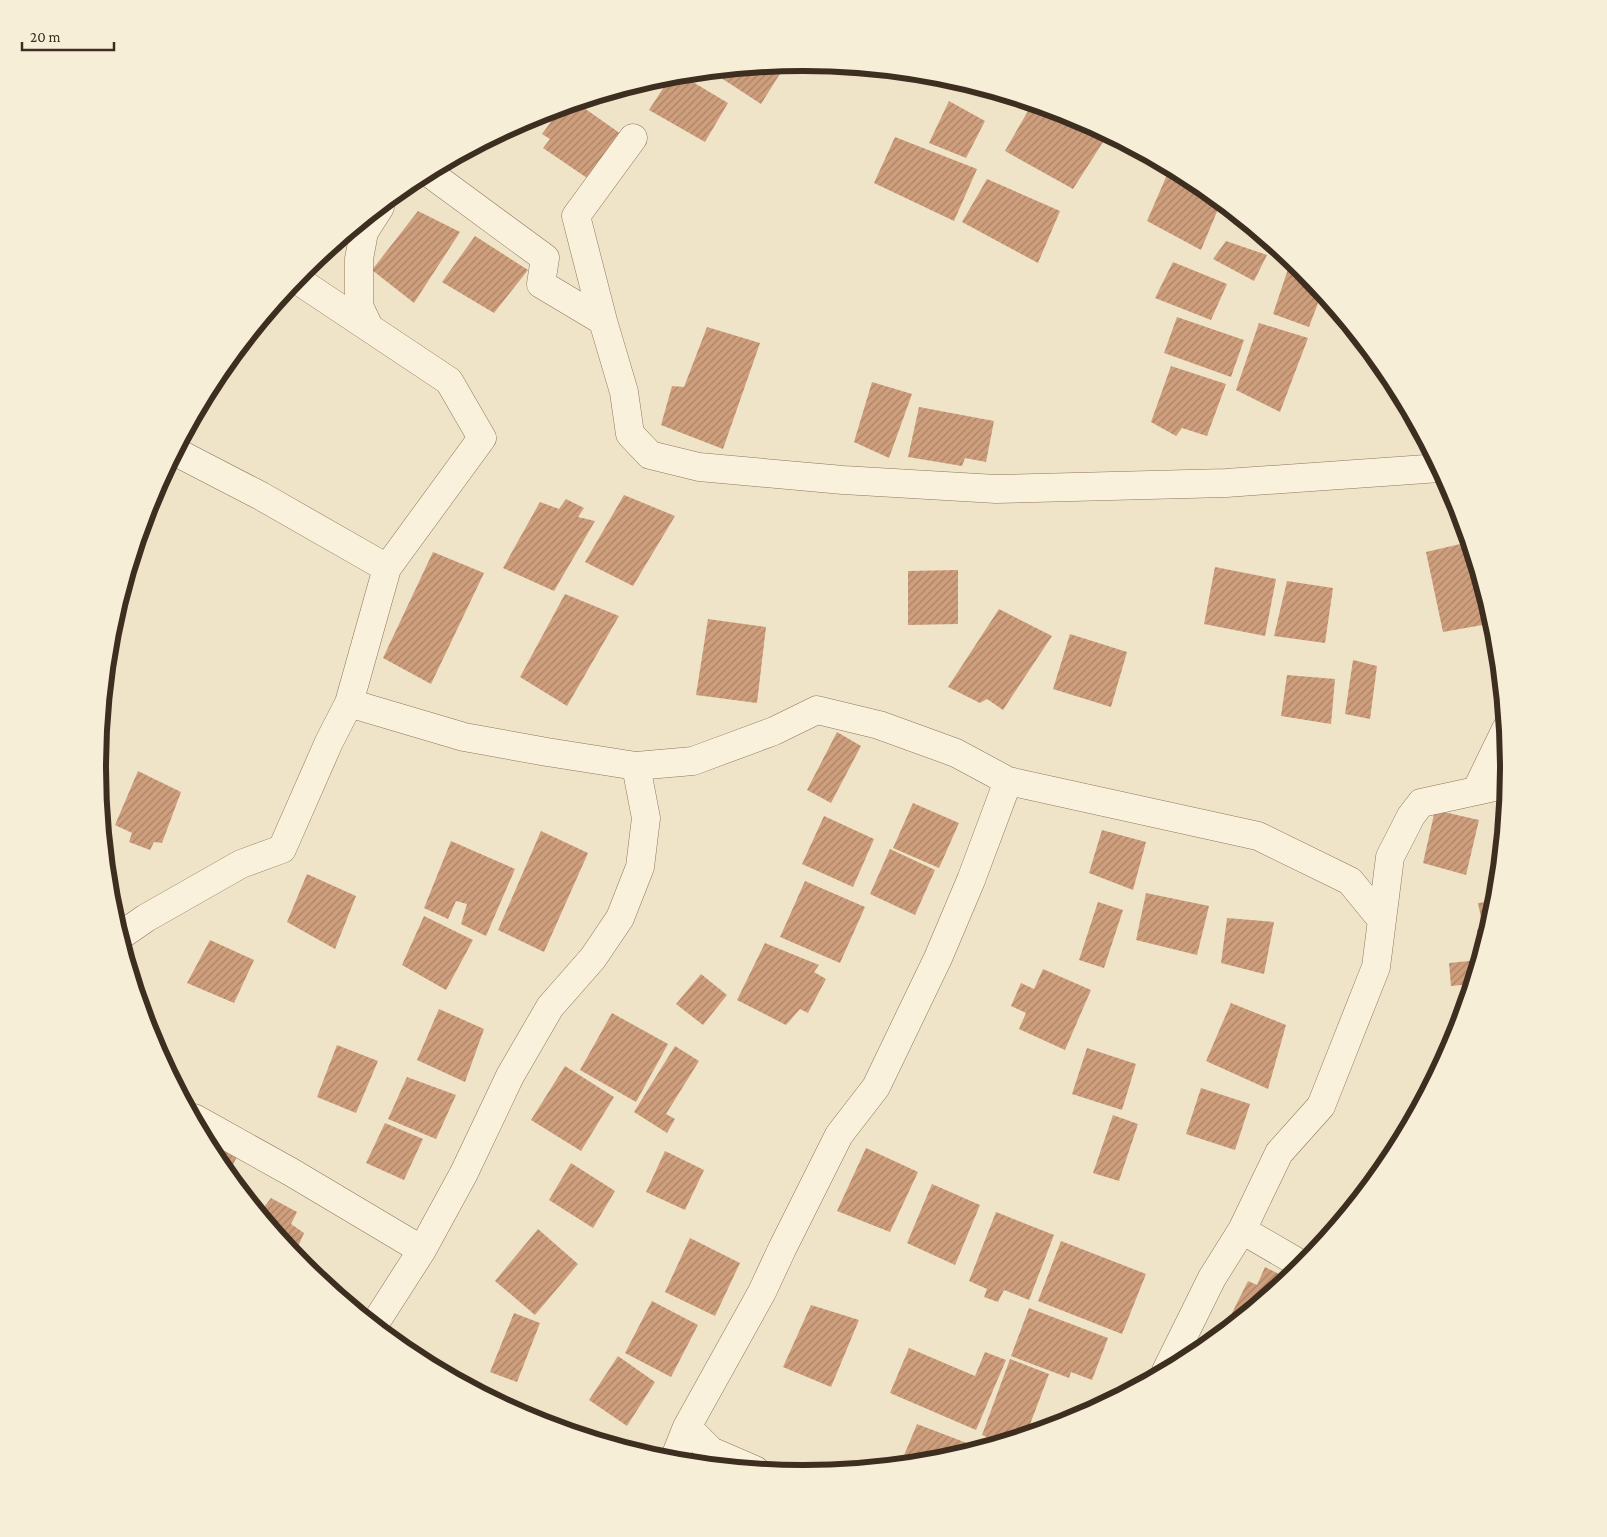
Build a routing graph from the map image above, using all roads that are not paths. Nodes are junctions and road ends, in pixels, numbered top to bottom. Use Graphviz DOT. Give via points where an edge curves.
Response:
graph roads {
  1 [pos="633,138"];
  2 [pos="435,177"];
  3 [pos="370,222"];
  4 [pos="302,283"];
  5 [pos="603,321"];
  6 [pos="369,327"];
  7 [pos="181,455"];
  8 [pos="1433,469"];
  9 [pos="387,568"];
  10 [pos="349,702"];
  11 [pos="1500,742"];
  12 [pos="636,766"];
  13 [pos="1008,781"];
  14 [pos="1500,786"];
  15 [pos="1476,791"];
  16 [pos="1382,920"];
  17 [pos="126,932"];
  18 [pos="204,1124"];
  19 [pos="1242,1230"];
  20 [pos="422,1250"];
  21 [pos="1297,1262"];
  22 [pos="377,1320"];
  23 [pos="1171,1360"];
  24 [pos="687,1427"];
  25 [pos="676,1454"];
  26 [pos="738,1462"];
  1 -- 5 [label="street" via="576,216"];
  2 -- 5 [label="street" via="545,258 541,284"];
  3 -- 6 [label="street" via="364,232 359,259 359,306"];
  4 -- 6 [label="street"];
  5 -- 8 [label="street" via="624,392 630,434 650,455 699,468 996,489 1226,483"];
  6 -- 9 [label="street" via="450,381 482,438"];
  7 -- 9 [label="street"];
  9 -- 10 [label="street"];
  10 -- 12 [label="street" via="464,737"];
  10 -- 17 [label="street" via="282,849 241,864"];
  11 -- 15 [label="street"];
  12 -- 13 [label="street" via="693,761 774,731 817,710 879,725 956,753"];
  12 -- 20 [label="street" via="646,818 640,867 620,918 593,958 550,1007 510,1076 464,1173"];
  13 -- 16 [label="street" via="1258,836 1350,881"];
  13 -- 24 [label="street" via="938,958 876,1087 839,1135 762,1292"];
  14 -- 15 [label="street"];
  15 -- 16 [label="street" via="1421,803 1410,816 1390,857"];
  16 -- 19 [label="street" via="1376,967 1321,1106 1278,1153"];
  18 -- 20 [label="street"];
  19 -- 21 [label="street"];
  19 -- 23 [label="street" via="1212,1278"];
  20 -- 22 [label="street"];
  24 -- 25 [label="street"];
  24 -- 26 [label="street" via="711,1451"];
}
